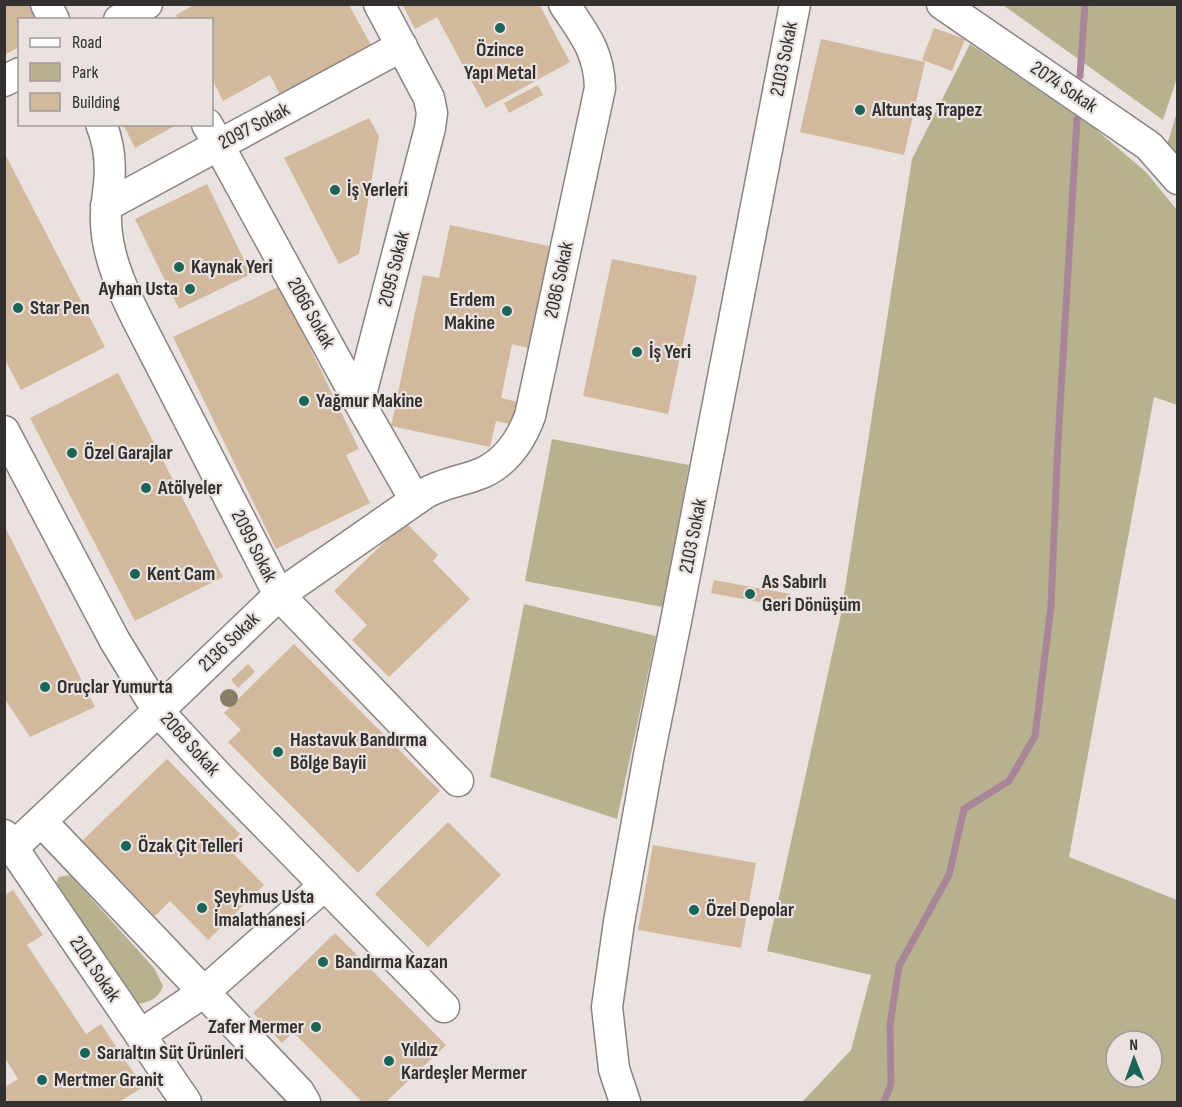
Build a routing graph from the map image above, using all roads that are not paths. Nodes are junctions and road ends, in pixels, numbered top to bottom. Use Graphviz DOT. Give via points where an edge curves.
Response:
graph roads {
  1 [pos="46,4"];
  2 [pos="379,4"];
  3 [pos="564,4"];
  4 [pos="795,4"];
  5 [pos="942,4"];
  6 [pos="53,18"];
  7 [pos="402,46"];
  8 [pos="18,74"];
  9 [pos="4,81"];
  10 [pos="102,126"];
  11 [pos="213,135"];
  12 [pos="1178,179"];
  13 [pos="106,206"];
  14 [pos="359,402"];
  15 [pos="4,431"];
  16 [pos="415,500"];
  17 [pos="279,595"];
  18 [pos="158,711"];
  19 [pos="458,781"];
  20 [pos="41,821"];
  21 [pos="7,843"];
  22 [pos="325,885"];
  23 [pos="204,992"];
  24 [pos="444,1007"];
  25 [pos="140,1035"];
  26 [pos="174,1099"];
  27 [pos="305,1102"];
  28 [pos="625,1102"];
  1 -- 6 [label="street"];
  2 -- 7 [label="street, 2095 Sokak"];
  3 -- 16 [label="street, 2086 Sokak" via="594,50 600,88 530,416 512,451 494,466"];
  4 -- 28 [label="street, 2103 Sokak" via="621,907 607,1007 614,1069"];
  5 -- 12 [label="street, 2074 Sokak" via="1149,146"];
  7 -- 11 [label="street, 2097 Sokak"];
  7 -- 14 [label="street, 2095 Sokak" via="429,98 432,113"];
  8 -- 9 [label="street"];
  10 -- 13 [label="street, 2099 Sokak" via="109,159"];
  11 -- 13 [label="street, 2097 Sokak"];
  11 -- 14 [label="street, 2066 Sokak"];
  13 -- 17 [label="street, 2099 Sokak" via="107,235 126,296"];
  14 -- 16 [label="street, 2066 Sokak"];
  15 -- 18 [label="street, 2068 Sokak" via="115,641"];
  16 -- 17 [label="street, 2136 Sokak"];
  17 -- 18 [label="street, 2136 Sokak"];
  17 -- 19 [label="street, 2099 Sokak"];
  18 -- 20 [label="street, 2136 Sokak"];
  18 -- 22 [label="street, 2068 Sokak"];
  20 -- 21 [label="street, 2136 Sokak" via="22,839"];
  20 -- 23 [label="street"];
  21 -- 25 [label="street, 2101 Sokak"];
  22 -- 23 [label="street"];
  22 -- 24 [label="street, 2068 Sokak"];
  23 -- 25 [label="street"];
  23 -- 27 [label="street"];
  25 -- 26 [label="street, 2101 Sokak"];
}
